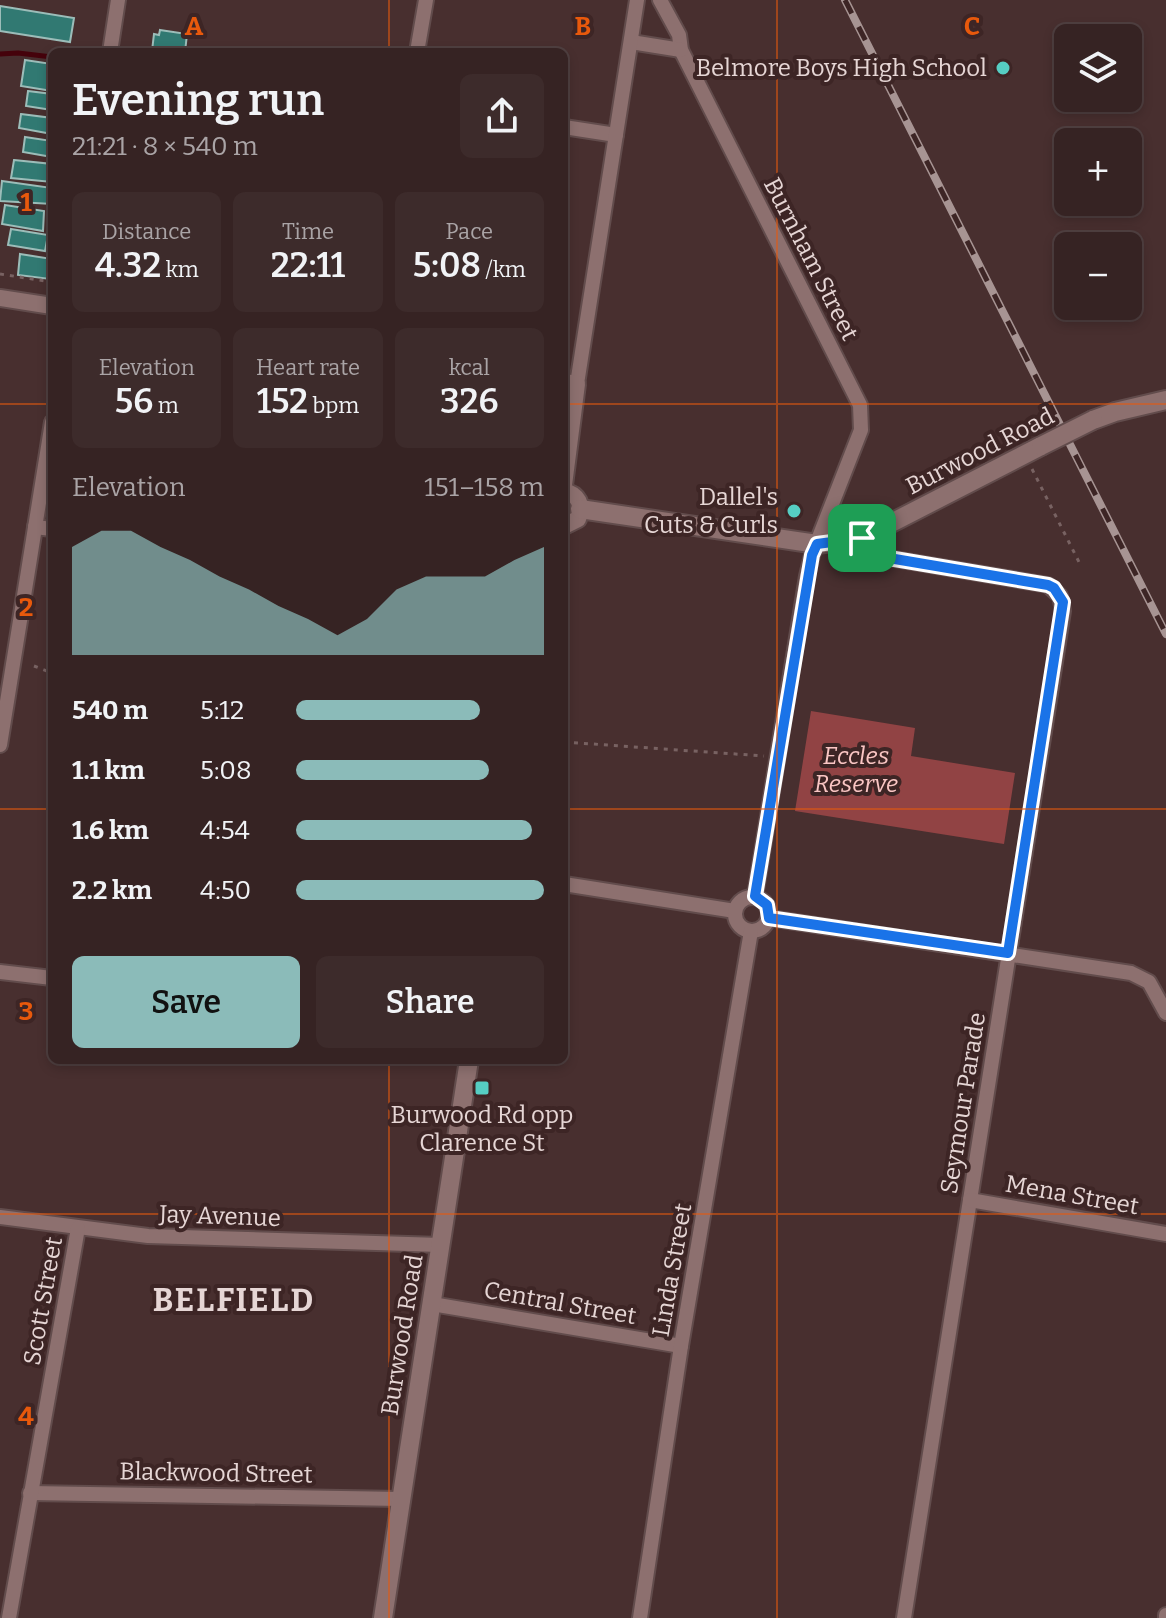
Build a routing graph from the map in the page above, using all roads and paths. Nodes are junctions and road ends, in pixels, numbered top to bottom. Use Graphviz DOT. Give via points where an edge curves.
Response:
graph roads {
  1 [pos="118,0"];
  2 [pos="426,0"];
  3 [pos="637,0"];
  4 [pos="660,0"];
  5 [pos="631,42"];
  6 [pos="111,48"];
  7 [pos="418,48"];
  8 [pos="681,50"];
  9 [pos="568,128"];
  10 [pos="616,135"];
  11 [pos="0,274"];
  12 [pos="48,281"];
  13 [pos="0,298"];
  14 [pos="48,305"];
  15 [pos="571,383"];
  16 [pos="1166,400"];
  17 [pos="568,427"];
  18 [pos="48,447"];
  19 [pos="1030,465"];
  20 [pos="568,493"];
  21 [pos="580,509"];
  22 [pos="568,524"];
  23 [pos="35,527"];
  24 [pos="48,529"];
  25 [pos="862,538"];
  26 [pos="817,544"];
  27 [pos="1081,566"];
  28 [pos="34,666"];
  29 [pos="48,671"];
  30 [pos="568,742"];
  31 [pos="0,745"];
  32 [pos="779,757"];
  33 [pos="568,885"];
  34 [pos="755,896"];
  35 [pos="735,911"];
  36 [pos="769,918"];
  37 [pos="751,931"];
  38 [pos="1008,953"];
  39 [pos="0,972"];
  40 [pos="48,978"];
  41 [pos="1166,1013"];
  42 [pos="468,1064"];
  43 [pos="970,1200"];
  44 [pos="0,1217"];
  45 [pos="78,1228"];
  46 [pos="1166,1234"];
  47 [pos="441,1245"];
  48 [pos="432,1304"];
  49 [pos="681,1346"];
  50 [pos="30,1493"];
  51 [pos="401,1499"];
  52 [pos="9,1618"];
  53 [pos="383,1618"];
  54 [pos="640,1618"];
  55 [pos="904,1618"];
  1 -- 6 [label="street"];
  2 -- 7 [label="street"];
  3 -- 5 [label="street"];
  4 -- 8 [label="street, Burnham Street"];
  5 -- 8 [label="street"];
  5 -- 10 [label="street"];
  8 -- 26 [label="street, Burnham Street" via="860,405 861,430"];
  9 -- 10 [label="street"];
  10 -- 15 [label="street"];
  11 -- 12 [label="path"];
  13 -- 14 [label="street"];
  15 -- 17 [label="street"];
  16 -- 25 [label="main road, Burwood Road, bridge" via="1093,420"];
  18 -- 23 [label="street"];
  19 -- 27 [label="path"];
  20 -- 21 [label="street"];
  21 -- 22 [label="street" via="578,519"];
  21 -- 26 [label="main road, Burwood Road"];
  23 -- 24 [label="street"];
  23 -- 31 [label="street"];
  25 -- 26 [label="main road, Burwood Road"];
  25 -- 38 [label="street, Seymour Parade" via="877,556 1048,585 1060,596 1063,611"];
  26 -- 32 [label="street" via="807,576"];
  28 -- 29 [label="path"];
  30 -- 32 [label="path"];
  32 -- 34 [label="street"];
  33 -- 35 [label="street"];
  34 -- 35 [label="street" via="744,898"];
  34 -- 36 [label="street" via="767,905"];
  35 -- 37 [label="street" via="741,927"];
  36 -- 37 [label="street" via="763,928"];
  36 -- 38 [label="street"];
  37 -- 49 [label="street, Linda Street"];
  38 -- 41 [label="street" via="1142,977"];
  38 -- 43 [label="street, Seymour Parade"];
  39 -- 40 [label="street"];
  42 -- 47 [label="main road, Burwood Road"];
  43 -- 46 [label="street, Mena Street"];
  43 -- 55 [label="street, Seymour Parade"];
  44 -- 45 [label="street, Jay Avenue"];
  45 -- 47 [label="street, Jay Avenue" via="148,1236"];
  45 -- 50 [label="street, Scott Street"];
  47 -- 48 [label="main road, Burwood Road"];
  48 -- 49 [label="street, Central Street"];
  48 -- 51 [label="main road, Burwood Road"];
  49 -- 54 [label="street, Linda Street"];
  50 -- 51 [label="street, Blackwood Street"];
  50 -- 52 [label="street, Scott Street"];
  51 -- 53 [label="main road, Burwood Road"];
}
